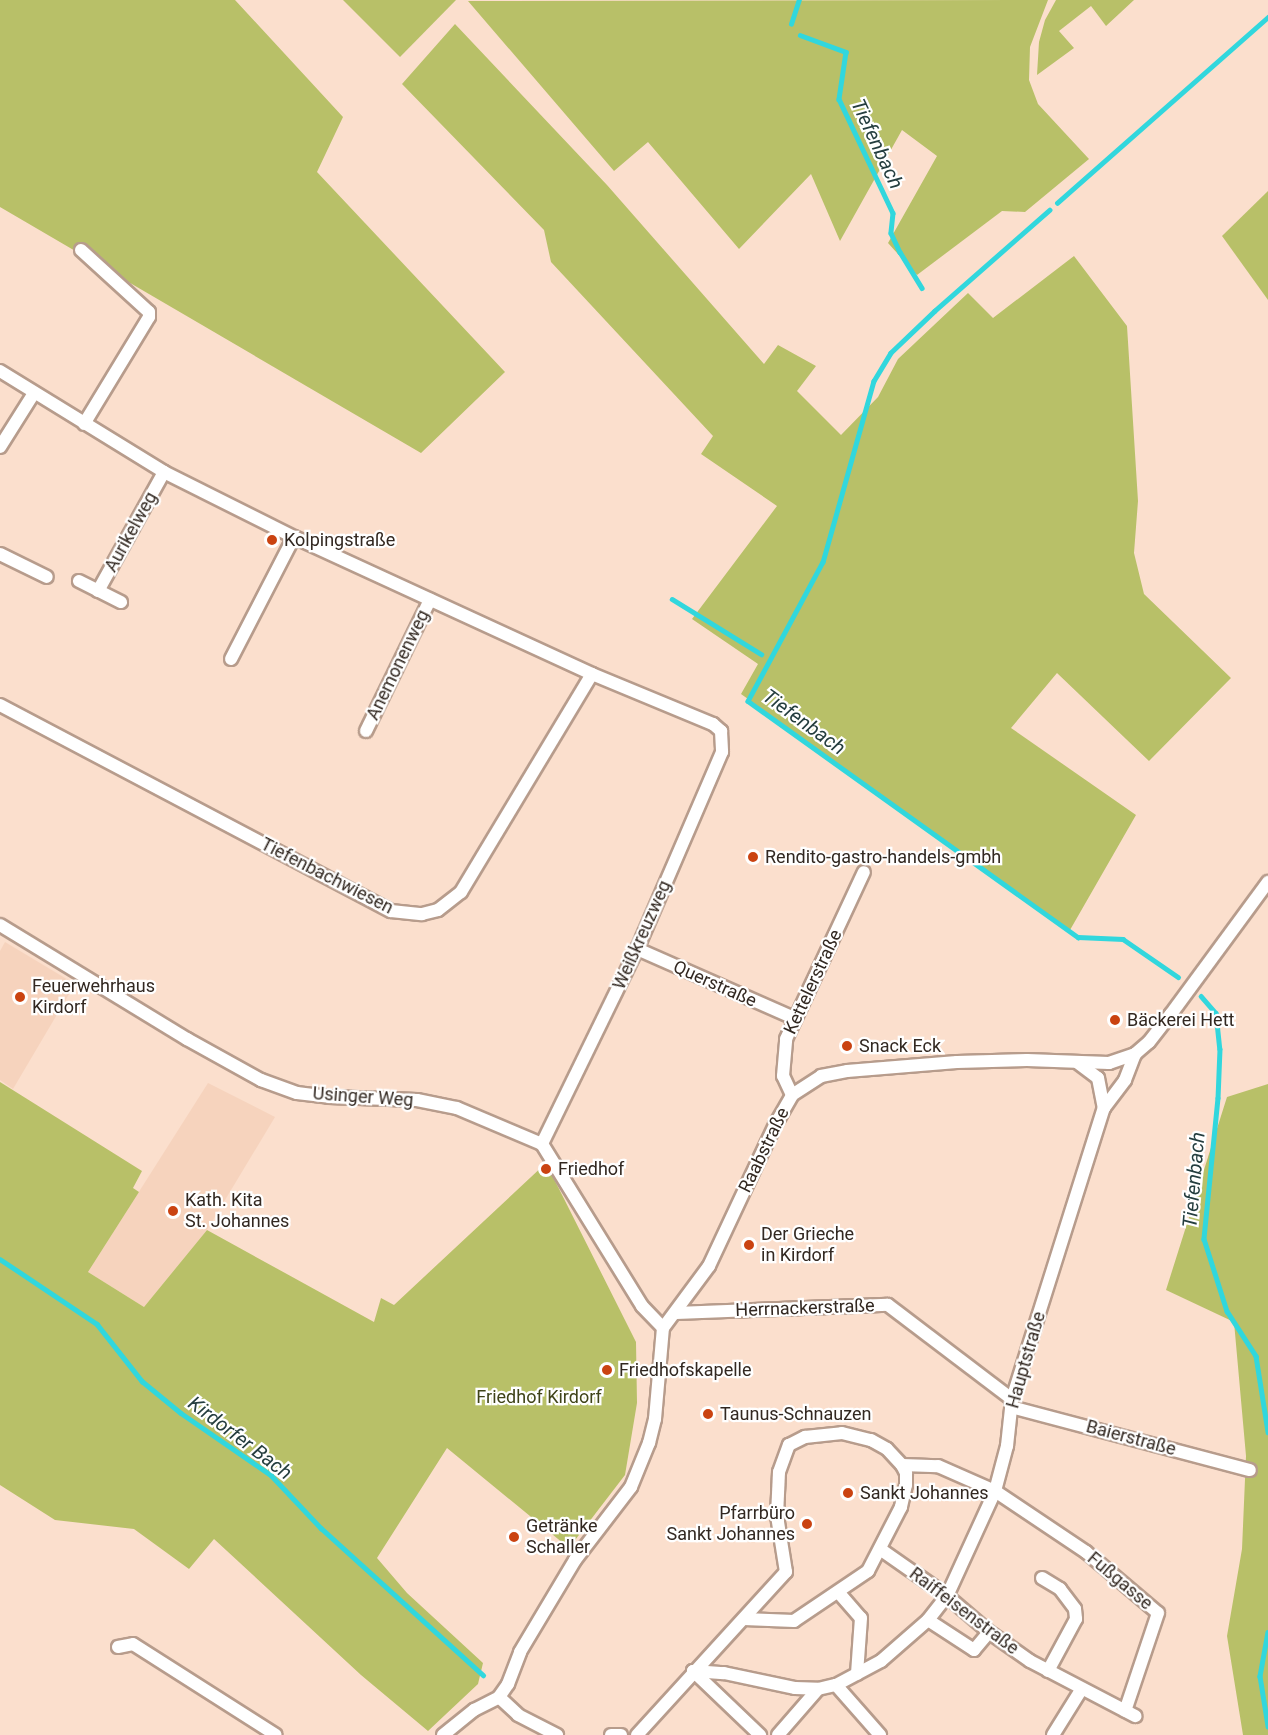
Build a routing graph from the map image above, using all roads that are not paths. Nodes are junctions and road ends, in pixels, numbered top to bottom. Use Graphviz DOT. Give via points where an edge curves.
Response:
graph roads {
  1 [pos="81,250"];
  2 [pos="0,371"];
  3 [pos="34,393"];
  4 [pos="84,424"];
  5 [pos="0,447"];
  6 [pos="164,472"];
  7 [pos="294,537"];
  8 [pos="0,554"];
  9 [pos="47,577"];
  10 [pos="79,581"];
  11 [pos="98,591"];
  12 [pos="430,600"];
  13 [pos="121,602"];
  14 [pos="231,660"];
  15 [pos="592,674"];
  16 [pos="0,705"];
  17 [pos="366,731"];
  18 [pos="864,872"];
  19 [pos="1268,882"];
  20 [pos="0,925"];
  21 [pos="637,950"];
  22 [pos="794,1018"];
  23 [pos="1135,1054"];
  24 [pos="1078,1063"];
  25 [pos="792,1095"];
  26 [pos="1104,1108"];
  27 [pos="542,1144"];
  28 [pos="676,1313"];
  29 [pos="663,1328"];
  30 [pos="1011,1403"];
  31 [pos="902,1465"];
  32 [pos="1250,1470"];
  33 [pos="996,1491"];
  34 [pos="880,1550"];
  35 [pos="1042,1578"];
  36 [pos="839,1593"];
  37 [pos="947,1596"];
  38 [pos="744,1619"];
  39 [pos="928,1620"];
  40 [pos="989,1632"];
  41 [pos="118,1647"];
  42 [pos="693,1671"];
  43 [pos="1048,1671"];
  44 [pos="856,1674"];
  45 [pos="836,1685"];
  46 [pos="818,1689"];
  47 [pos="1081,1689"];
  48 [pos="499,1697"];
  49 [pos="1130,1713"];
  50 [pos="276,1735"];
  51 [pos="443,1735"];
  52 [pos="557,1735"];
  53 [pos="611,1735"];
  54 [pos="621,1735"];
  55 [pos="635,1735"];
  56 [pos="760,1735"];
  57 [pos="778,1735"];
  58 [pos="880,1735"];
  59 [pos="1053,1735"];
  1 -- 4 [label="street" via="149,312"];
  2 -- 3 [label="street"];
  3 -- 4 [label="street"];
  3 -- 5 [label="street"];
  4 -- 6 [label="street"];
  6 -- 7 [label="street"];
  6 -- 11 [label="street, Aurikelweg"];
  7 -- 12 [label="street"];
  7 -- 14 [label="street"];
  8 -- 9 [label="street"];
  10 -- 11 [label="street, Aurikelweg"];
  11 -- 13 [label="street, Aurikelweg"];
  12 -- 15 [label="street"];
  12 -- 17 [label="street, Anemonenweg"];
  15 -- 16 [label="street, Tiefenbachwiesen" via="461,892 438,910 422,914 391,911"];
  15 -- 21 [label="street, Weißkreuzweg" via="713,724 723,735 722,752"];
  18 -- 22 [label="street, Kettelerstraße"];
  19 -- 23 [label="street" via="1171,1014"];
  20 -- 27 [label="street, Usinger Weg" via="261,1080 297,1093 417,1100 457,1108"];
  21 -- 22 [label="street, Querstraße"];
  21 -- 27 [label="street, Weißkreuzweg"];
  22 -- 25 [label="street, Kettelerstraße" via="786,1039 783,1076"];
  23 -- 24 [label="street, Raabstraße" via="1109,1063"];
  23 -- 26 [label="street, Hauptstraße" via="1125,1080"];
  24 -- 25 [label="street, Raabstraße" via="957,1062 847,1071 821,1076"];
  24 -- 26 [label="street, Hauptstraße" via="1098,1078"];
  25 -- 28 [label="street, Raabstraße" via="709,1266"];
  26 -- 30 [label="street, Hauptstraße"];
  27 -- 29 [label="street" via="642,1306"];
  28 -- 29 [label="street, Raabstraße"];
  28 -- 30 [label="street, Herrnackerstraße" via="888,1305"];
  29 -- 48 [label="street" via="655,1419 631,1487 569,1570 520,1652"];
  30 -- 32 [label="street, Baierstraße"];
  30 -- 33 [label="street, Hauptstraße" via="1007,1446"];
  31 -- 33 [label="street" via="938,1467"];
  31 -- 34 [label="street" via="906,1485 901,1507"];
  31 -- 38 [label="street" via="887,1449 871,1440 842,1432 805,1437 789,1444 779,1472 777,1516 786,1572"];
  33 -- 37 [label="street, Hauptstraße"];
  33 -- 49 [label="street, Fußgasse" via="1078,1546 1158,1613"];
  34 -- 36 [label="street" via="868,1571"];
  34 -- 37 [label="street, Raiffeisenstraße"];
  35 -- 43 [label="street" via="1060,1589 1075,1609 1076,1619"];
  36 -- 38 [label="street" via="794,1621"];
  36 -- 44 [label="street" via="861,1618"];
  37 -- 39 [label="street, Hauptstraße"];
  37 -- 40 [label="street, Raiffeisenstraße"];
  38 -- 42 [label="street"];
  39 -- 40 [label="street" via="974,1650"];
  39 -- 44 [label="street, Hauptstraße" via="881,1661"];
  40 -- 43 [label="street, Raiffeisenstraße"];
  41 -- 50 [label="street" via="133,1644"];
  42 -- 46 [label="street, Hauptstraße"];
  42 -- 55 [label="street"];
  42 -- 56 [label="street"];
  43 -- 47 [label="street, Raiffeisenstraße"];
  44 -- 45 [label="street, Hauptstraße"];
  45 -- 46 [label="street, Hauptstraße"];
  45 -- 58 [label="street"];
  46 -- 57 [label="street"];
  47 -- 49 [label="street, Raiffeisenstraße"];
  47 -- 59 [label="street"];
  48 -- 51 [label="street" via="474,1710"];
  48 -- 52 [label="street" via="518,1715"];
  53 -- 54 [label="street"];
}
